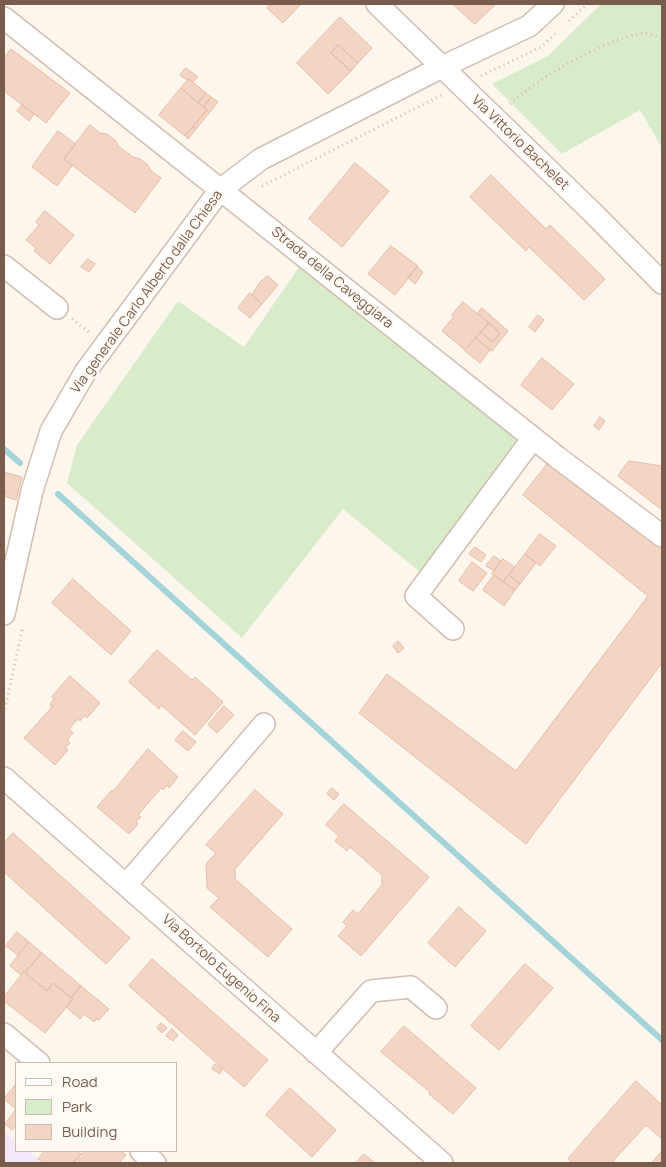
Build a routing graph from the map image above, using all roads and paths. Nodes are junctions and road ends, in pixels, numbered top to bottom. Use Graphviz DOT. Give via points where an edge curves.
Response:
graph roads {
  1 [pos="377,4"];
  2 [pos="553,4"];
  3 [pos="586,4"];
  4 [pos="4,18"];
  5 [pos="567,22"];
  6 [pos="561,28"];
  7 [pos="662,38"];
  8 [pos="442,67"];
  9 [pos="461,86"];
  10 [pos="495,118"];
  11 [pos="220,190"];
  12 [pos="239,204"];
  13 [pos="4,266"];
  14 [pos="662,283"];
  15 [pos="57,308"];
  16 [pos="105,346"];
  17 [pos="534,438"];
  18 [pos="662,536"];
  19 [pos="5,599"];
  20 [pos="25,617"];
  21 [pos="452,629"];
  22 [pos="4,714"];
  23 [pos="264,724"];
  24 [pos="4,778"];
  25 [pos="126,885"];
  26 [pos="436,1008"];
  27 [pos="4,1034"];
  28 [pos="316,1053"];
  29 [pos="37,1062"];
  30 [pos="143,1152"];
  31 [pos="155,1163"];
  32 [pos="442,1163"];
  1 -- 8 [label="street, Via Vittorio Bachelet"];
  2 -- 8 [label="street, Via generale Carlo Alberto dalla Chiesa" via="529,26"];
  3 -- 5 [label="path"];
  4 -- 11 [label="street, Strada della Caveggiara"];
  6 -- 9 [label="path" via="541,47"];
  7 -- 10 [label="path" via="641,33 607,45 564,66 526,90"];
  8 -- 9 [label="street, Via Vittorio Bachelet"];
  8 -- 11 [label="street, Via generale Carlo Alberto dalla Chiesa" via="261,159"];
  9 -- 10 [label="street, Via Vittorio Bachelet"];
  9 -- 12 [label="path" via="261,187"];
  10 -- 14 [label="street, Via Vittorio Bachelet"];
  11 -- 12 [label="street, Strada della Caveggiara"];
  11 -- 16 [label="street, Via generale Carlo Alberto dalla Chiesa"];
  12 -- 17 [label="street, Strada della Caveggiara"];
  13 -- 15 [label="street"];
  15 -- 16 [label="path"];
  16 -- 19 [label="street, Via generale Carlo Alberto dalla Chiesa" via="51,431"];
  17 -- 18 [label="street, Strada della Caveggiara"];
  17 -- 21 [label="street" via="416,596"];
  20 -- 22 [label="path"];
  23 -- 25 [label="street"];
  24 -- 25 [label="street, Via Bortolo Eugenio Fina"];
  25 -- 28 [label="street, Via Bortolo Eugenio Fina"];
  26 -- 28 [label="street" via="411,987 371,991"];
  27 -- 29 [label="street"];
  28 -- 32 [label="street, Via Bortolo Eugenio Fina"];
  30 -- 31 [label="street"];
}
